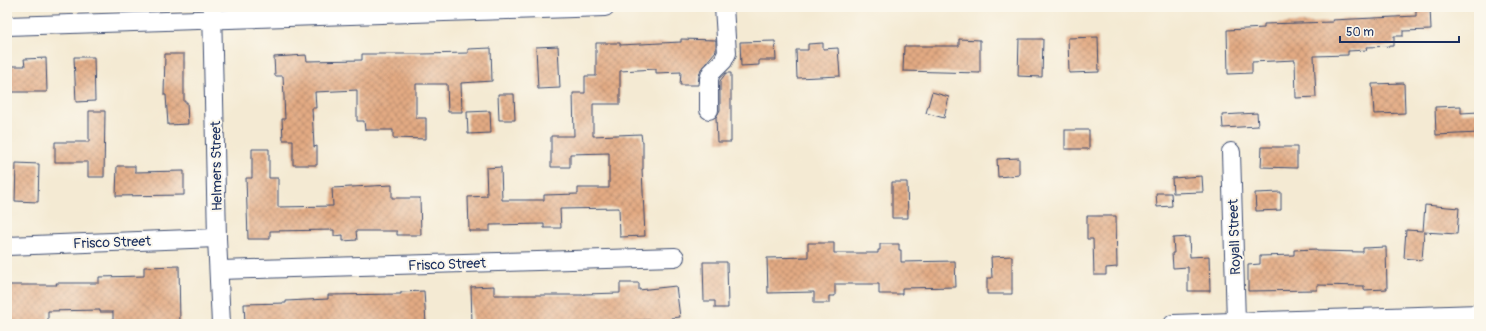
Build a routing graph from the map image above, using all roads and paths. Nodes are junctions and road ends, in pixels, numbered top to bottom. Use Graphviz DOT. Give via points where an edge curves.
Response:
graph roads {
  1 [pos="605,7"];
  2 [pos="724,7"];
  3 [pos="212,13"];
  4 [pos="7,26"];
  5 [pos="709,110"];
  6 [pos="1231,152"];
  7 [pos="217,238"];
  8 [pos="7,246"];
  9 [pos="676,257"];
  10 [pos="218,270"];
  11 [pos="1479,314"];
  12 [pos="1236,322"];
  13 [pos="221,324"];
  14 [pos="1173,324"];
  1 -- 3 [label="street"];
  2 -- 5 [label="street" via="727,53 711,73"];
  3 -- 4 [label="street"];
  3 -- 7 [label="street, Helmers Street"];
  6 -- 12 [label="street, Royall Street"];
  7 -- 8 [label="street, Frisco Street"];
  7 -- 10 [label="street, Helmers Street"];
  9 -- 10 [label="street, Frisco Street"];
  10 -- 13 [label="street, Helmers Street"];
  11 -- 12 [label="street"];
  12 -- 14 [label="street"];
}
